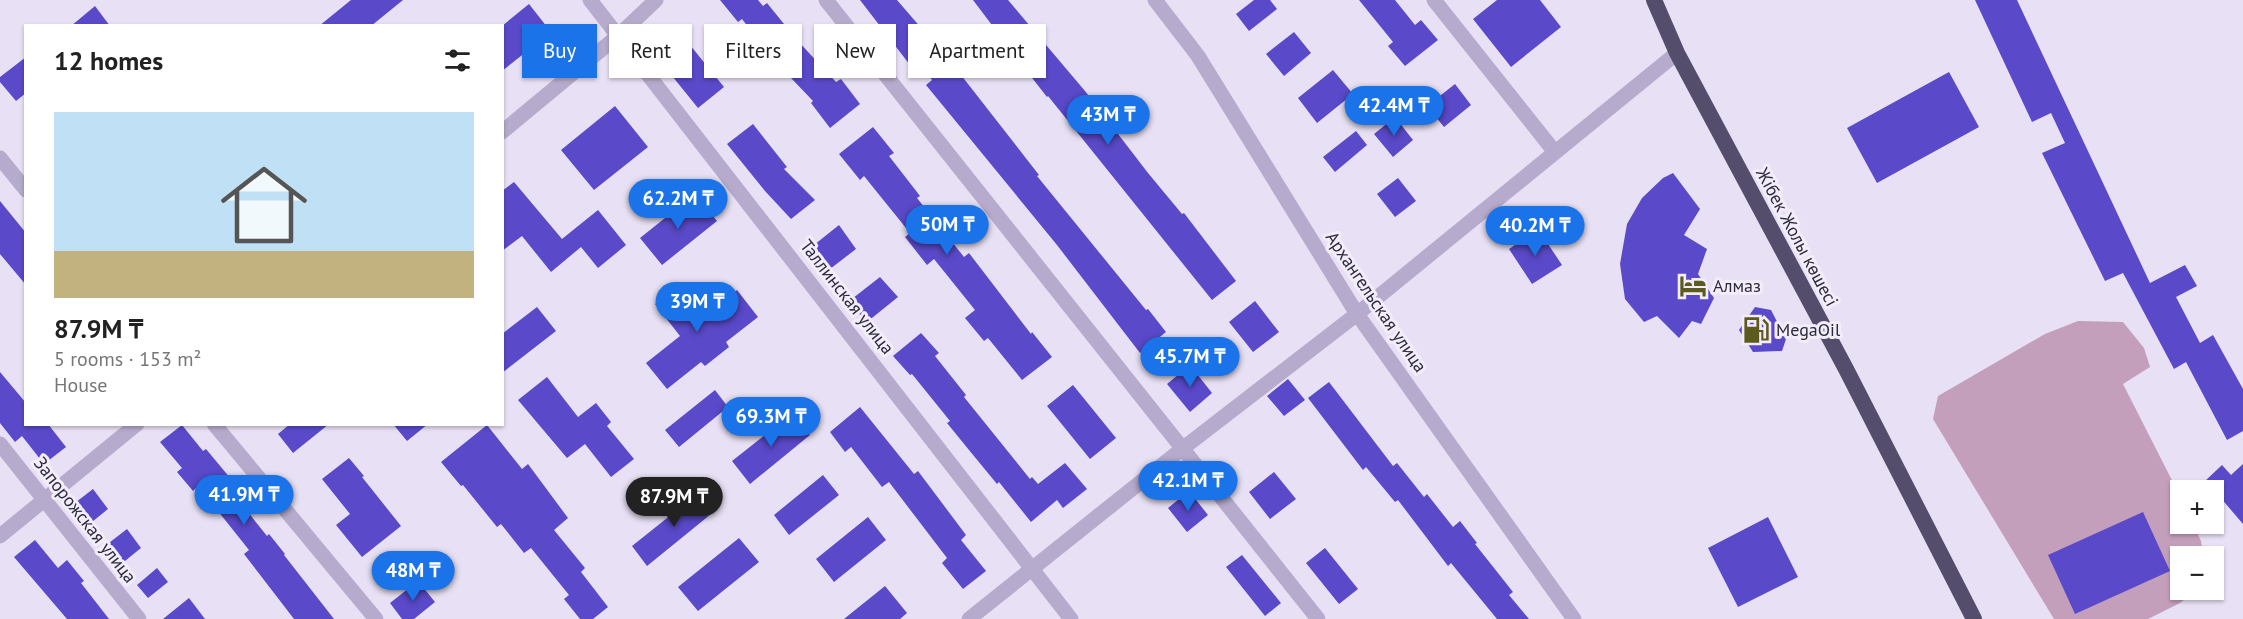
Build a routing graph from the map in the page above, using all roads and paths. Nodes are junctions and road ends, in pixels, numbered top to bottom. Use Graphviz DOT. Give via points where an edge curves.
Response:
graph roads {
  1 [pos="590,0"];
  2 [pos="657,0"];
  3 [pos="826,0"];
  4 [pos="1155,0"];
  5 [pos="1434,0"];
  6 [pos="1654,0"];
  7 [pos="610,24"];
  8 [pos="631,24"];
  9 [pos="609,43"];
  10 [pos="1677,53"];
  11 [pos="652,78"];
  12 [pos="504,130"];
  13 [pos="1554,151"];
  14 [pos="0,158"];
  15 [pos="24,188"];
  16 [pos="1358,314"];
  17 [pos="135,426"];
  18 [pos="216,426"];
  19 [pos="0,444"];
  20 [pos="1182,449"];
  21 [pos="44,499"];
  22 [pos="0,536"];
  23 [pos="1033,568"];
  24 [pos="139,619"];
  25 [pos="376,619"];
  26 [pos="969,619"];
  27 [pos="1071,619"];
  28 [pos="1318,619"];
  29 [pos="1574,619"];
  30 [pos="1974,619"];
  1 -- 7 [label="street, Таллинская улица"];
  2 -- 8 [label="street"];
  3 -- 20 [label="street"];
  4 -- 16 [label="street, Архангельская улица" via="1198,56"];
  5 -- 13 [label="street"];
  6 -- 10 [label="highway, Жібек Жолы көшесі"];
  9 -- 12 [label="street"];
  10 -- 13 [label="street"];
  10 -- 30 [label="highway, Жібек Жолы көшесі"];
  11 -- 23 [label="street, Таллинская улица"];
  13 -- 16 [label="street"];
  14 -- 15 [label="street"];
  16 -- 20 [label="street"];
  16 -- 29 [label="street, Архангельская улица"];
  17 -- 21 [label="street"];
  18 -- 25 [label="street"];
  19 -- 21 [label="street, Запорожская улица"];
  20 -- 23 [label="street"];
  20 -- 28 [label="street"];
  21 -- 22 [label="street"];
  21 -- 24 [label="street, Запорожская улица"];
  23 -- 26 [label="street"];
  23 -- 27 [label="street, Таллинская улица"];
}
